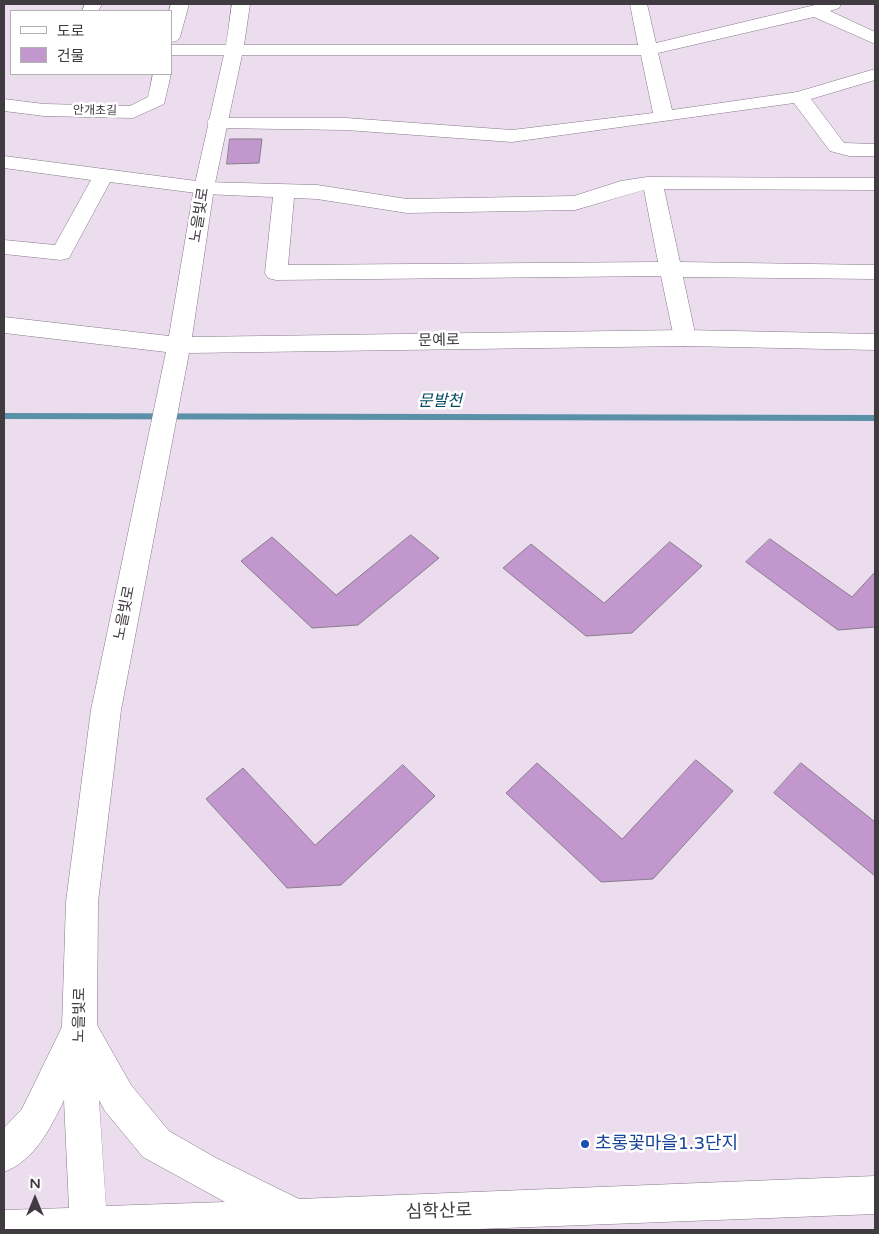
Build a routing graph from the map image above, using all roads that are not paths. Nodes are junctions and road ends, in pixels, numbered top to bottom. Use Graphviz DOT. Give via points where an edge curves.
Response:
graph roads {
  1 [pos="180,4"];
  2 [pos="241,4"];
  3 [pos="638,4"];
  4 [pos="833,4"];
  5 [pos="816,11"];
  6 [pos="172,33"];
  7 [pos="875,39"];
  8 [pos="172,50"];
  9 [pos="234,50"];
  10 [pos="647,50"];
  11 [pos="875,74"];
  12 [pos="162,75"];
  13 [pos="799,97"];
  14 [pos="4,106"];
  15 [pos="664,117"];
  16 [pos="217,122"];
  17 [pos="875,150"];
  18 [pos="4,162"];
  19 [pos="104,175"];
  20 [pos="653,184"];
  21 [pos="875,184"];
  22 [pos="204,188"];
  23 [pos="284,192"];
  24 [pos="4,247"];
  25 [pos="671,269"];
  26 [pos="875,272"];
  27 [pos="4,325"];
  28 [pos="685,338"];
  29 [pos="875,342"];
  30 [pos="179,344"];
  31 [pos="80,1028"];
  32 [pos="4,1154"];
  33 [pos="875,1195"];
  34 [pos="289,1224"];
  35 [pos="88,1227"];
  36 [pos="4,1229"];
  1 -- 6 [label="street"];
  2 -- 9 [label="street, 노을빛로"];
  3 -- 10 [label="street"];
  4 -- 5 [label="street"];
  5 -- 7 [label="street"];
  5 -- 10 [label="street"];
  8 -- 9 [label="street"];
  9 -- 10 [label="street"];
  9 -- 16 [label="street, 노을빛로"];
  10 -- 15 [label="street"];
  11 -- 13 [label="street"];
  12 -- 14 [label="street, 안개초길" via="157,100 133,112"];
  13 -- 15 [label="street"];
  13 -- 17 [label="street" via="837,147"];
  15 -- 16 [label="street" via="512,136 346,124"];
  16 -- 22 [label="street, 노을빛로"];
  18 -- 19 [label="street"];
  19 -- 22 [label="street"];
  19 -- 24 [label="street" via="61,253"];
  20 -- 21 [label="street"];
  20 -- 23 [label="street" via="628,186 591,199 559,204 408,206 317,192"];
  20 -- 25 [label="street"];
  22 -- 23 [label="street"];
  22 -- 30 [label="street, 노을빛로"];
  23 -- 25 [label="street" via="276,273"];
  25 -- 26 [label="street"];
  25 -- 28 [label="street"];
  27 -- 30 [label="street, 문예로"];
  28 -- 29 [label="street, 문예로"];
  28 -- 30 [label="street, 문예로"];
  30 -- 31 [label="street, 노을빛로" via="106,710 82,902"];
  31 -- 32 [label="street" via="35,1122"];
  31 -- 34 [label="street" via="118,1098 156,1144"];
  31 -- 35 [label="street, 노을빛로"];
  33 -- 34 [label="street, 심학산로"];
  34 -- 35 [label="street, 심학산로"];
  35 -- 36 [label="street, 심학산로"];
}
